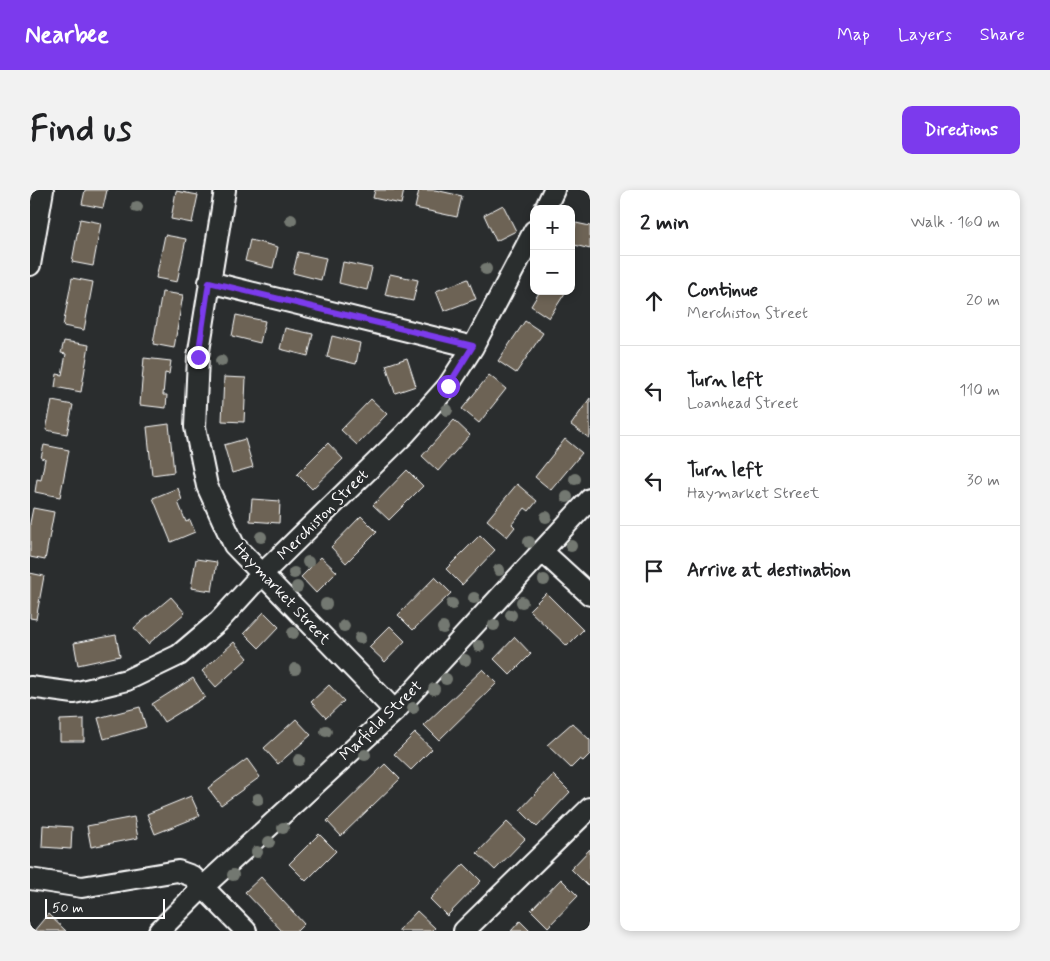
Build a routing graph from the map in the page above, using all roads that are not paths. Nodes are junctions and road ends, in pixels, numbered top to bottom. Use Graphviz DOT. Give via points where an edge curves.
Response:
graph roads {
  1 [pos="43,190"];
  2 [pos="225,190"];
  3 [pos="554,190"];
  4 [pos="547,205"];
  5 [pos="530,239"];
  6 [pos="30,265"];
  7 [pos="209,282"];
  8 [pos="473,346"];
  9 [pos="590,498"];
  10 [pos="542,550"];
  11 [pos="262,575"];
  12 [pos="590,595"];
  13 [pos="30,688"];
  14 [pos="395,711"];
  15 [pos="590,808"];
  16 [pos="30,879"];
  17 [pos="203,887"];
  18 [pos="159,931"];
  19 [pos="246,931"];
  20 [pos="464,931"];
  1 -- 6 [label="street"];
  2 -- 7 [label="street, Haymarket Street"];
  3 -- 4 [label="street"];
  5 -- 8 [label="street, Merchiston Street"];
  7 -- 8 [label="street"];
  7 -- 11 [label="street, Haymarket Street" via="198,357 195,427 211,494 234,545"];
  8 -- 11 [label="street, Merchiston Street" via="448,386 405,434"];
  9 -- 10 [label="street, Marfield Street"];
  10 -- 12 [label="street"];
  10 -- 14 [label="street, Marfield Street"];
  11 -- 13 [label="street, Merchiston Street" via="219,621 179,655 127,680 74,693"];
  11 -- 14 [label="street, Haymarket Street"];
  14 -- 17 [label="street, Marfield Street"];
  15 -- 20 [label="street"];
  16 -- 17 [label="street" via="82,886 178,871 192,876"];
  17 -- 18 [label="street, Marfield Street"];
  17 -- 19 [label="street"];
}
